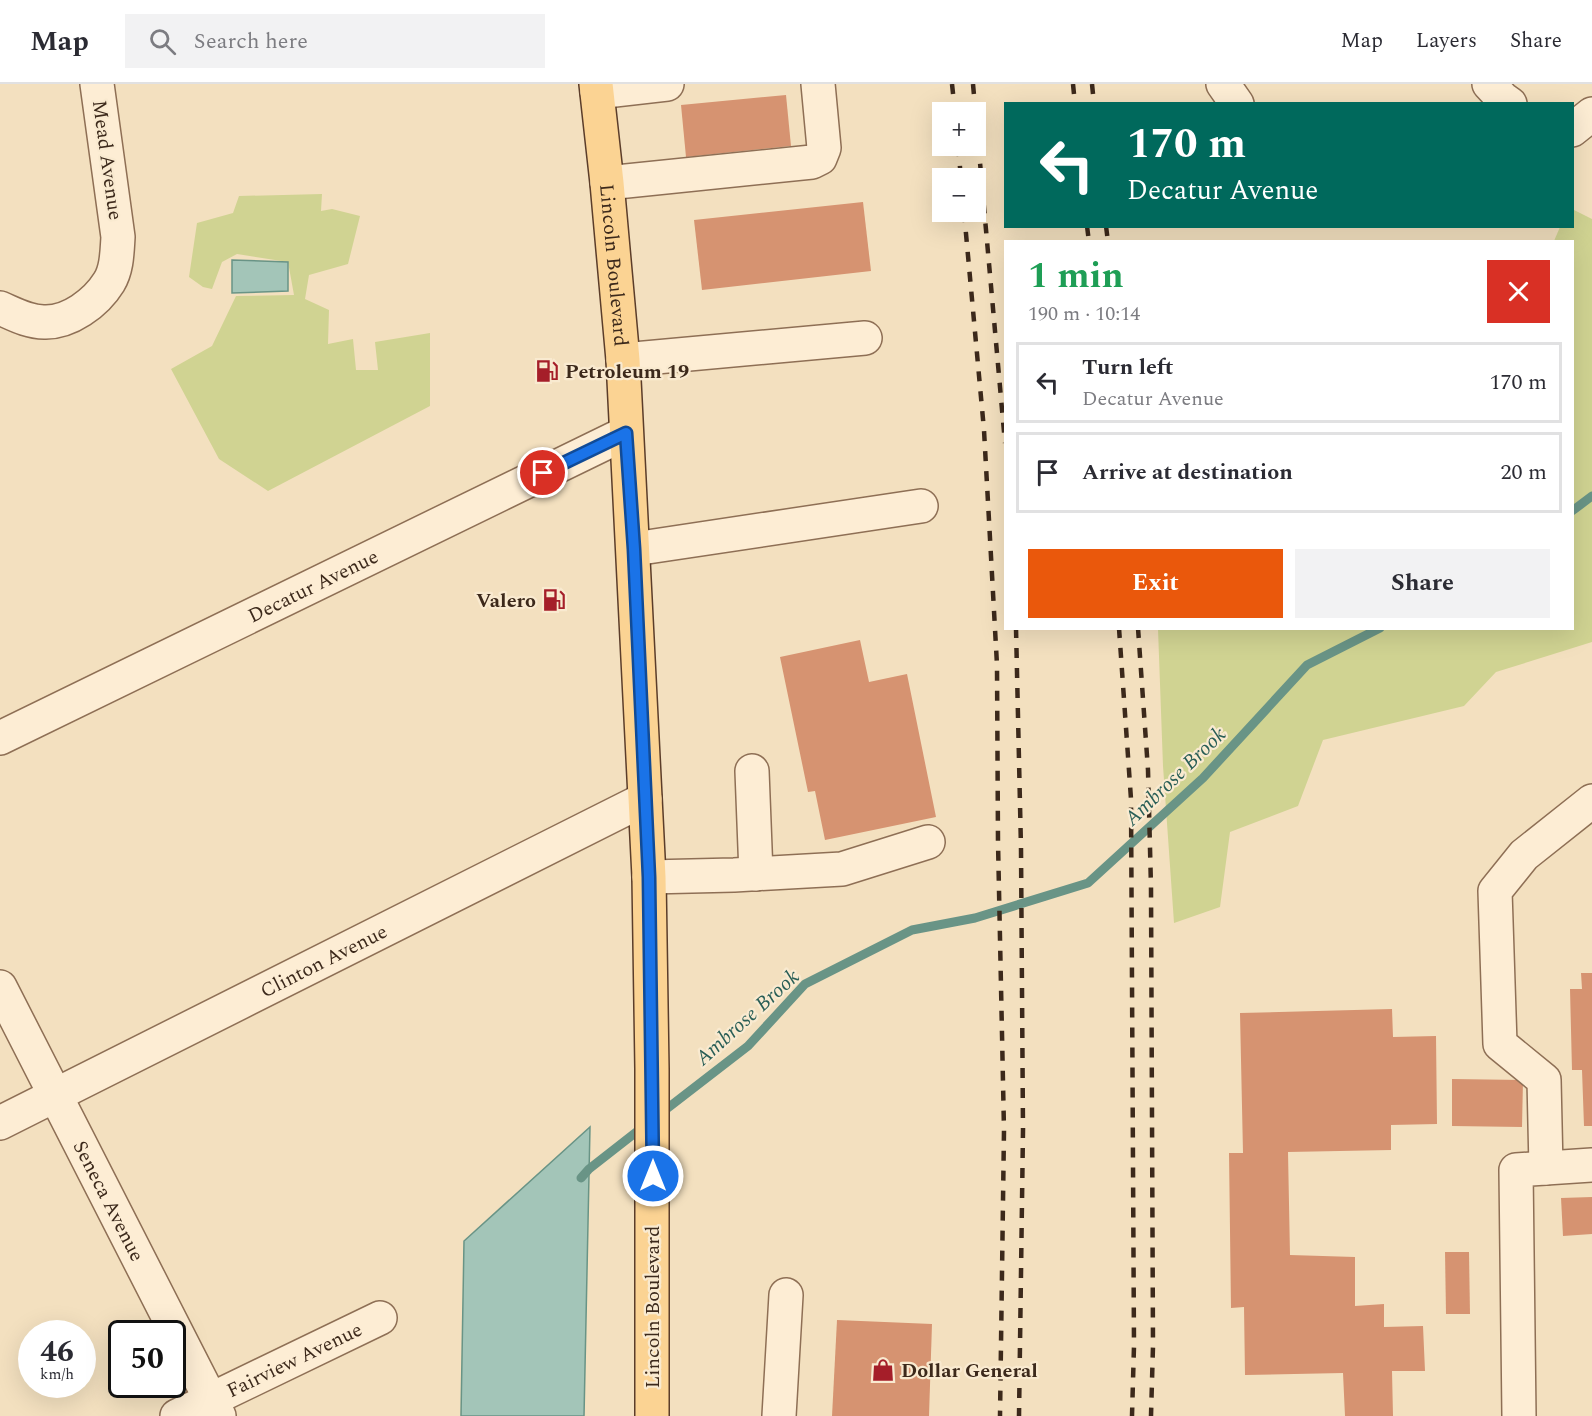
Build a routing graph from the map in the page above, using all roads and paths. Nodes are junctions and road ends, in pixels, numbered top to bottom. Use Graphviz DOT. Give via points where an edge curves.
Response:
graph roads {
  1 [pos="97,84"];
  2 [pos="668,84"];
  3 [pos="818,84"];
  4 [pos="1223,84"];
  5 [pos="1489,84"];
  6 [pos="597,88"];
  7 [pos="1236,102"];
  8 [pos="1507,102"];
  9 [pos="1592,114"];
  10 [pos="1574,128"];
  11 [pos="607,183"];
  12 [pos="0,308"];
  13 [pos="865,338"];
  14 [pos="623,360"];
  15 [pos="626,433"];
  16 [pos="921,506"];
  17 [pos="634,549"];
  18 [pos="0,738"];
  19 [pos="752,771"];
  20 [pos="645,799"];
  21 [pos="1592,801"];
  22 [pos="928,842"];
  23 [pos="756,874"];
  24 [pos="649,877"];
  25 [pos="0,987"];
  26 [pos="56,1096"];
  27 [pos="0,1123"];
  28 [pos="1592,1165"];
  29 [pos="1546,1168"];
  30 [pos="786,1295"];
  31 [pos="380,1318"];
  32 [pos="214,1408"];
  33 [pos="177,1416"];
  34 [pos="652,1416"];
  35 [pos="779,1416"];
  36 [pos="1518,1416"];
  1 -- 12 [label="street, Mead Avenue" via="118,237 117,261 110,282 91,303 70,317 45,322 21,318"];
  2 -- 6 [label="street"];
  3 -- 11 [label="street" via="824,148 820,158 812,162"];
  4 -- 7 [label="street"];
  5 -- 8 [label="street"];
  6 -- 11 [label="main road, Lincoln Boulevard"];
  9 -- 10 [label="street"];
  11 -- 14 [label="main road, Lincoln Boulevard"];
  13 -- 14 [label="street"];
  14 -- 15 [label="main road, Lincoln Boulevard"];
  15 -- 17 [label="main road, Lincoln Boulevard"];
  15 -- 18 [label="street, Decatur Avenue"];
  16 -- 17 [label="street"];
  17 -- 20 [label="main road, Lincoln Boulevard"];
  19 -- 23 [label="street"];
  20 -- 24 [label="main road, Lincoln Boulevard"];
  20 -- 26 [label="street, Clinton Avenue"];
  21 -- 29 [label="street" via="1524,855 1495,891 1500,1044 1544,1080"];
  22 -- 23 [label="street" via="842,869"];
  23 -- 24 [label="street"];
  24 -- 34 [label="main road, Lincoln Boulevard"];
  25 -- 26 [label="street, Seneca Avenue"];
  26 -- 27 [label="street, Clinton Avenue"];
  26 -- 32 [label="street, Seneca Avenue"];
  28 -- 29 [label="street"];
  29 -- 36 [label="street" via="1516,1170"];
  30 -- 35 [label="street"];
  31 -- 32 [label="street, Fairview Avenue"];
  32 -- 33 [label="street, Fairview Avenue"];
}
